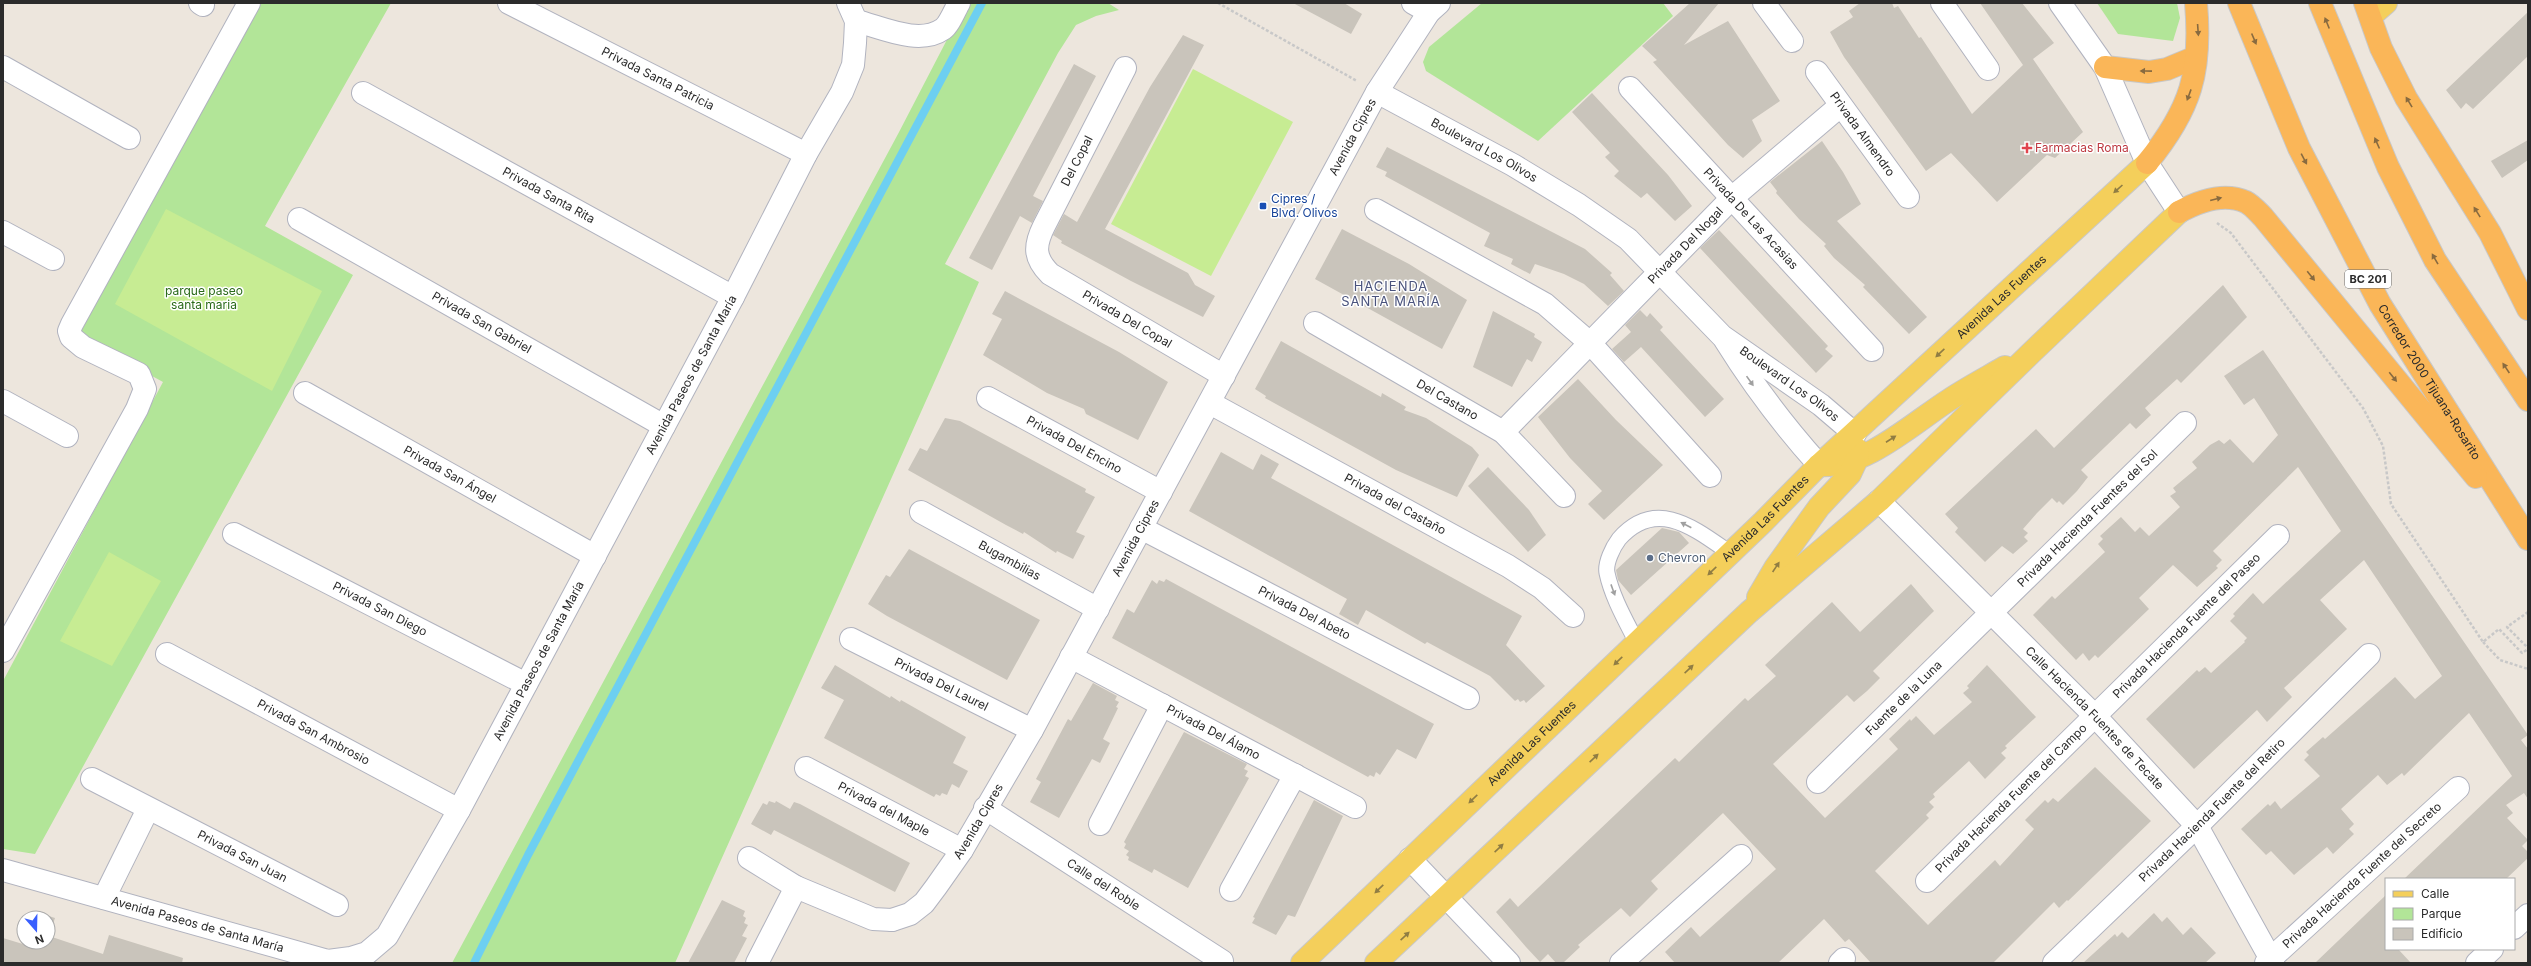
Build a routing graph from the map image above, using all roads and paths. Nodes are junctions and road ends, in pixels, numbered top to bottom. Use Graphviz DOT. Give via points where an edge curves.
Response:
graph roads {
  1 [pos="249,3"];
  2 [pos="509,3"];
  3 [pos="959,3"];
  4 [pos="1218,3"];
  5 [pos="1764,3"];
  6 [pos="1942,3"];
  7 [pos="2060,3"];
  8 [pos="2196,3"];
  9 [pos="2239,3"];
  10 [pos="2320,3"];
  11 [pos="1427,6"];
  12 [pos="2374,7"];
  13 [pos="852,12"];
  14 [pos="1792,41"];
  15 [pos="2196,57"];
  16 [pos="3,67"];
  17 [pos="2105,67"];
  18 [pos="1125,68"];
  19 [pos="1988,69"];
  20 [pos="1817,72"];
  21 [pos="1630,88"];
  22 [pos="1377,92"];
  23 [pos="364,93"];
  24 [pos="1840,106"];
  25 [pos="129,138"];
  26 [pos="806,154"];
  27 [pos="2147,163"];
  28 [pos="1733,197"];
  29 [pos="1908,197"];
  30 [pos="1376,210"];
  31 [pos="2180,212"];
  32 [pos="299,219"];
  33 [pos="2211,219"];
  34 [pos="3,232"];
  35 [pos="2490,233"];
  36 [pos="1037,256"];
  37 [pos="53,259"];
  38 [pos="1660,273"];
  39 [pos="2528,290"];
  40 [pos="734,297"];
  41 [pos="2528,309"];
  42 [pos="1315,323"];
  43 [pos="1722,336"];
  44 [pos="1591,344"];
  45 [pos="1872,350"];
  46 [pos="2031,353"];
  47 [pos="1224,376"];
  48 [pos="305,393"];
  49 [pos="988,398"];
  50 [pos="2528,400"];
  51 [pos="3,401"];
  52 [pos="1210,402"];
  53 [pos="2185,423"];
  54 [pos="664,426"];
  55 [pos="1503,432"];
  56 [pos="1855,434"];
  57 [pos="67,436"];
  58 [pos="1857,459"];
  59 [pos="1819,465"];
  60 [pos="1710,476"];
  61 [pos="1161,492"];
  62 [pos="1564,496"];
  63 [pos="1879,501"];
  64 [pos="921,512"];
  65 [pos="1141,528"];
  66 [pos="234,534"];
  67 [pos="2278,536"];
  68 [pos="2528,540"];
  69 [pos="1730,553"];
  70 [pos="595,556"];
  71 [pos="1098,609"];
  72 [pos="1749,612"];
  73 [pos="2528,612"];
  74 [pos="1991,614"];
  75 [pos="1573,616"];
  76 [pos="851,639"];
  77 [pos="2483,642"];
  78 [pos="1637,643"];
  79 [pos="2528,648"];
  80 [pos="3,651"];
  81 [pos="167,654"];
  82 [pos="2369,655"];
  83 [pos="1071,657"];
  84 [pos="2528,669"];
  85 [pos="526,684"];
  86 [pos="1468,698"];
  87 [pos="1162,705"];
  88 [pos="2095,716"];
  89 [pos="1032,730"];
  90 [pos="806,768"];
  91 [pos="1295,775"];
  92 [pos="92,779"];
  93 [pos="1818,782"];
  94 [pos="2458,788"];
  95 [pos="1355,807"];
  96 [pos="986,808"];
  97 [pos="148,809"];
  98 [pos="459,810"];
  99 [pos="1100,824"];
  100 [pos="2197,826"];
  101 [pos="962,850"];
  102 [pos="1742,856"];
  103 [pos="749,858"];
  104 [pos="1410,859"];
  105 [pos="3,870"];
  106 [pos="1927,881"];
  107 [pos="796,886"];
  108 [pos="1231,890"];
  109 [pos="104,898"];
  110 [pos="1447,898"];
  111 [pos="337,905"];
  112 [pos="2528,915"];
  113 [pos="2515,927"];
  114 [pos="2491,950"];
  115 [pos="1222,961"];
  116 [pos="2270,962"];
  117 [pos="756,963"];
  118 [pos="1302,963"];
  119 [pos="1376,963"];
  120 [pos="1509,963"];
  121 [pos="1621,963"];
  122 [pos="2054,963"];
  123 [pos="2477,963"];
  1 -- 80 [label="street" via="69,331 76,343 139,374 145,389 137,409"];
  2 -- 26 [label="street, Privada Santa Patricia"];
  3 -- 13 [label="street" via="944,29 929,36 914,36"];
  4 -- 22 [label="path"];
  5 -- 14 [label="street"];
  6 -- 19 [label="street"];
  7 -- 17 [label="street"];
  8 -- 15 [label="highway, one-way" via="2199,36"];
  9 -- 68 [label="highway, Corredor 2000 Tijuana-Rosarito / BC 201, one-way" via="2299,148 2380,304"];
  50 -- 10 [label="highway, one-way" via="2435,260 2388,167"];
  11 -- 22 [label="street, Avenida Cipres"];
  35 -- 12 [label="highway, one-way" via="2406,98 2382,48"];
  13 -- 26 [label="street, Avenida Paseos de Santa María" via="853,65 842,92"];
  15 -- 17 [label="highway, one-way" via="2167,69 2149,72"];
  15 -- 27 [label="highway, one-way" via="2191,88 2182,114 2170,135"];
  16 -- 25 [label="street"];
  17 -- 27 [label="street"];
  18 -- 36 [label="street, Del Copal" via="1039,236"];
  20 -- 24 [label="street, Privada Almendro"];
  21 -- 28 [label="street, Privada De Las Acasias"];
  22 -- 38 [label="street, Boulevard Los Olivos" via="1513,165 1579,205 1628,239"];
  22 -- 47 [label="street, Avenida Cipres"];
  23 -- 40 [label="street, Privada Santa Rita"];
  24 -- 28 [label="street, Privada Del Nogal"];
  24 -- 29 [label="street, Privada Almendro"];
  26 -- 40 [label="street, Avenida Paseos de Santa María"];
  27 -- 31 [label="street"];
  27 -- 56 [label="main road, Avenida Las Fuentes, one-way"];
  28 -- 38 [label="street, Privada Del Nogal"];
  28 -- 45 [label="street, Privada De Las Acasias"];
  30 -- 44 [label="street" via="1544,304"];
  31 -- 46 [label="main road"];
  31 -- 68 [label="highway, one-way" via="2192,205 2221,197 2246,202 2263,217"];
  32 -- 54 [label="street, Privada San Gabriel"];
  33 -- 77 [label="path" via="2231,233 2363,408 2383,446 2391,504"];
  34 -- 37 [label="street"];
  35 -- 39 [label="highway"];
  35 -- 41 [label="highway"];
  36 -- 47 [label="street, Privada Del Copal" via="1050,274"];
  38 -- 43 [label="street, Boulevard Los Olivos"];
  38 -- 44 [label="street, Privada Del Nogal"];
  40 -- 54 [label="street, Avenida Paseos de Santa María"];
  42 -- 55 [label="street, Del Castano"];
  43 -- 56 [label="street, Boulevard Los Olivos" via="1821,405"];
  43 -- 59 [label="street, Boulevard Los Olivos, one-way" via="1748,379 1789,432"];
  44 -- 55 [label="street, Privada Del Nogal"];
  44 -- 60 [label="street"];
  58 -- 46 [label="main road, one-way" via="1889,441 1950,398"];
  46 -- 63 [label="main road"];
  47 -- 52 [label="street, Avenida Cipres"];
  48 -- 70 [label="street, Privada San Ángel"];
  49 -- 61 [label="street, Privada Del Encino"];
  51 -- 57 [label="street"];
  52 -- 61 [label="street, Avenida Cipres"];
  52 -- 75 [label="street, Privada del Castaño" via="1508,566 1542,588"];
  53 -- 74 [label="street, Privada Hacienda Fuentes del Sol"];
  54 -- 70 [label="street, Avenida Paseos de Santa María"];
  55 -- 62 [label="street, Del Castano"];
  56 -- 58 [label="main road"];
  56 -- 59 [label="main road, Avenida Las Fuentes"];
  58 -- 59 [label="main road" via="1834,465"];
  72 -- 58 [label="main road, one-way" via="1775,568 1819,507 1850,474"];
  59 -- 69 [label="main road, Avenida Las Fuentes"];
  61 -- 65 [label="street, Avenida Cipres"];
  63 -- 72 [label="main road"];
  63 -- 74 [label="street, Calle Hacienda Fuentes de Tecate"];
  64 -- 71 [label="street, Bugambilias"];
  65 -- 71 [label="street, Avenida Cipres"];
  65 -- 86 [label="street, Privada Del Abeto"];
  66 -- 85 [label="street, Privada San Diego"];
  67 -- 88 [label="street, Privada Hacienda Fuente del Paseo"];
  69 -- 78 [label="main road, Avenida Las Fuentes, one-way"];
  69 -- 78 [label="lane, one-way" via="1698,531 1676,520 1652,517 1628,529 1613,546 1607,571 1622,613"];
  70 -- 85 [label="street, Avenida Paseos de Santa María"];
  71 -- 83 [label="street, Avenida Cipres"];
  110 -- 72 [label="main road, one-way"];
  73 -- 79 [label="path" via="2507,627"];
  74 -- 88 [label="street, Calle Hacienda Fuentes de Tecate"];
  74 -- 93 [label="street, Fuente de la Luna"];
  76 -- 89 [label="street, Privada Del Laurel"];
  77 -- 79 [label="path" via="2499,629 2522,653"];
  77 -- 84 [label="path" via="2500,660"];
  78 -- 104 [label="main road, Avenida Las Fuentes, one-way"];
  81 -- 98 [label="street, Privada San Ambrosio"];
  82 -- 100 [label="street, Privada Hacienda Fuente del Retiro"];
  83 -- 87 [label="street, Privada Del Álamo"];
  83 -- 89 [label="street, Avenida Cipres"];
  85 -- 98 [label="street, Avenida Paseos de Santa María"];
  87 -- 91 [label="street, Privada Del Álamo"];
  87 -- 99 [label="street"];
  88 -- 100 [label="street, Calle Hacienda Fuentes de Tecate"];
  88 -- 106 [label="street, Privada Hacienda Fuente del Campo"];
  89 -- 96 [label="street, Avenida Cipres"];
  90 -- 101 [label="street, Privada del Maple"];
  91 -- 95 [label="street, Privada Del Álamo"];
  91 -- 108 [label="street"];
  92 -- 97 [label="street, Privada San Juan"];
  94 -- 116 [label="street, Privada Hacienda Fuente del Secreto"];
  96 -- 101 [label="street, Avenida Cipres"];
  96 -- 115 [label="street, Calle del Roble"];
  97 -- 109 [label="street"];
  97 -- 111 [label="street, Privada San Juan"];
  98 -- 109 [label="street, Avenida Paseos de Santa María" via="387,936 367,953 351,958 328,961"];
  100 -- 116 [label="street, Calle Hacienda Fuentes de Tecate"];
  100 -- 122 [label="street, Privada Hacienda Fuente del Retiro"];
  101 -- 107 [label="street, Avenida Cipres" via="924,903 910,914 892,920 873,919"];
  102 -- 121 [label="street"];
  103 -- 107 [label="street, Avenida Cipres"];
  104 -- 110 [label="street"];
  104 -- 118 [label="main road, Avenida Las Fuentes, one-way"];
  105 -- 109 [label="street, Avenida Paseos de Santa María"];
  107 -- 117 [label="street"];
  119 -- 110 [label="main road, one-way"];
  110 -- 120 [label="street"];
  112 -- 113 [label="street"];
  114 -- 123 [label="street"];
}
